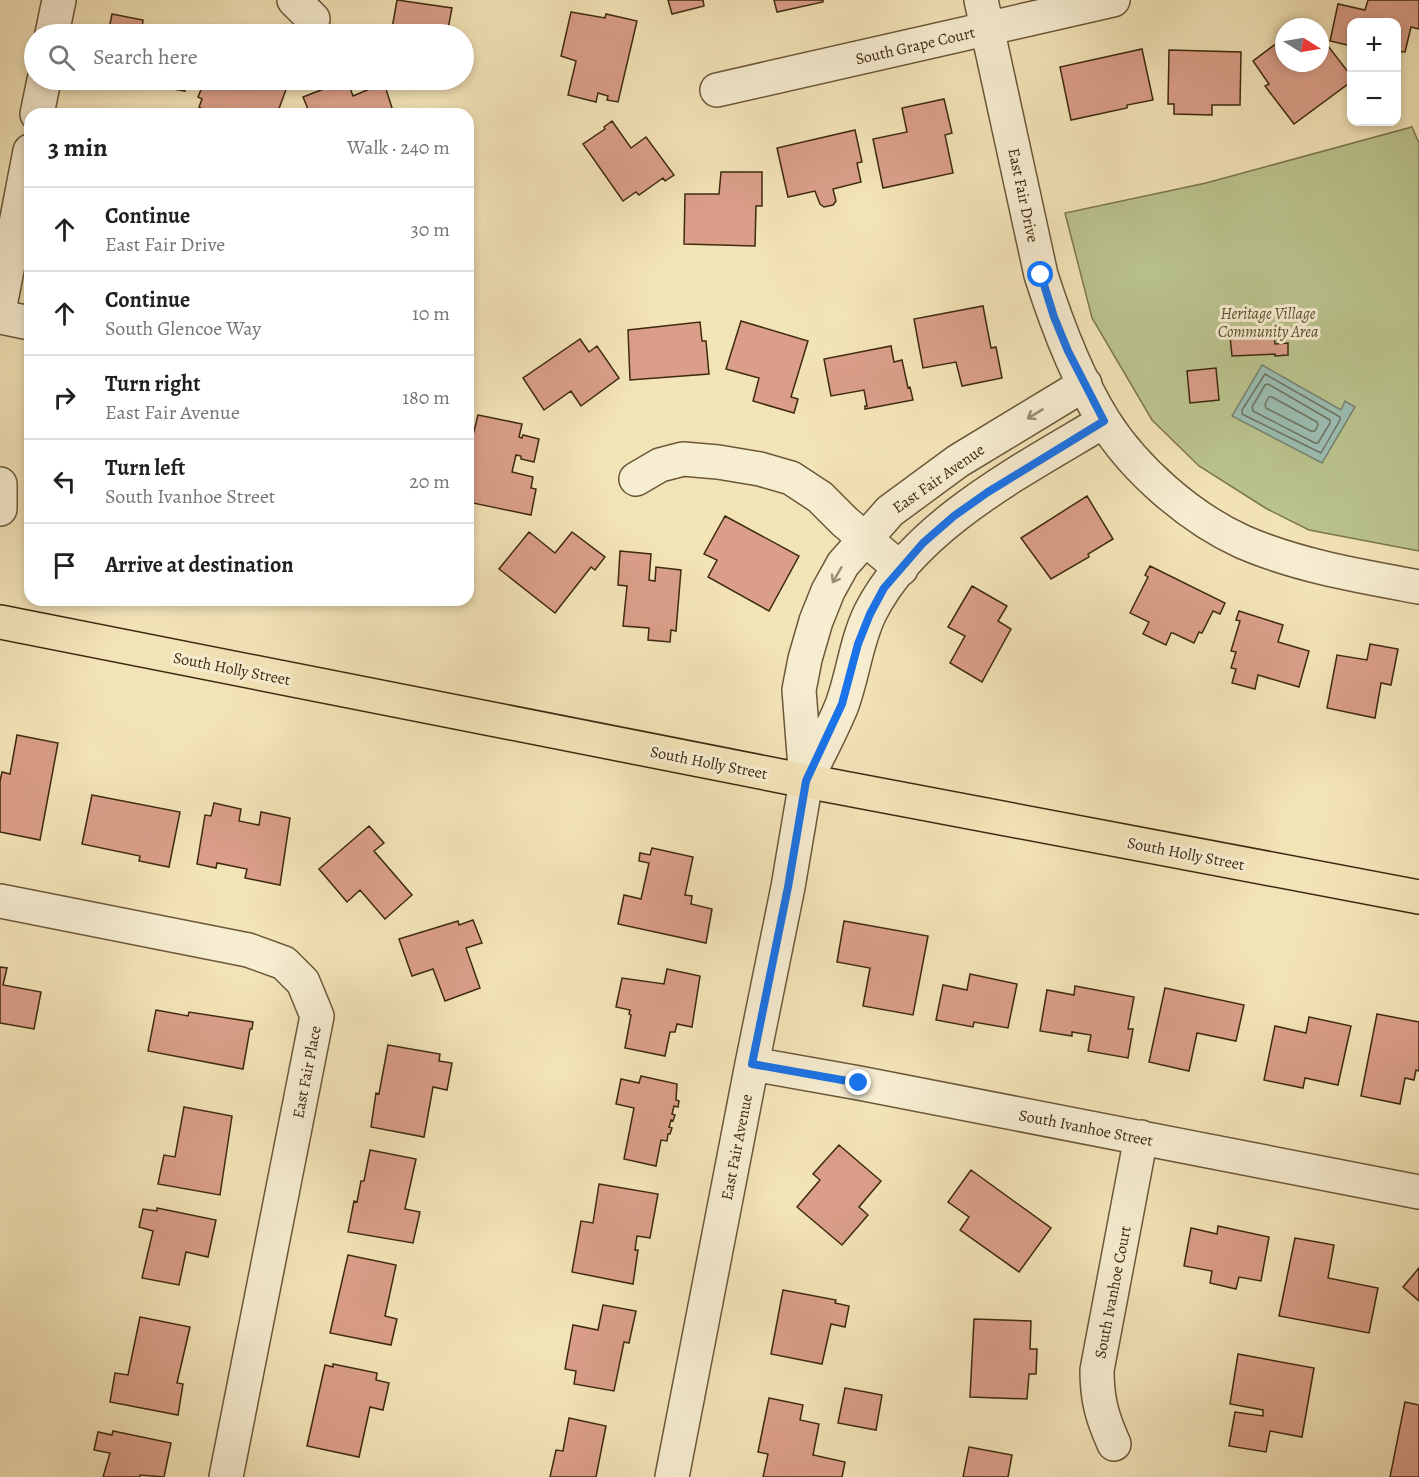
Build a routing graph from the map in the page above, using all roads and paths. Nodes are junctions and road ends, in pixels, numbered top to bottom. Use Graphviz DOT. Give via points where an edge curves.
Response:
graph roads {
  1 [pos="59,0"];
  2 [pos="1113,0"];
  3 [pos="984,14"];
  4 [pos="54,24"];
  5 [pos="42,90"];
  6 [pos="717,90"];
  7 [pos="38,108"];
  8 [pos="24,182"];
  9 [pos="0,306"];
  10 [pos="0,317"];
  11 [pos="24,322"];
  12 [pos="1085,384"];
  13 [pos="1104,421"];
  14 [pos="636,479"];
  15 [pos="0,484"];
  16 [pos="0,509"];
  17 [pos="864,539"];
  18 [pos="901,569"];
  19 [pos="1419,587"];
  20 [pos="0,622"];
  21 [pos="806,781"];
  22 [pos="1419,897"];
  23 [pos="0,901"];
  24 [pos="752,1064"];
  25 [pos="1141,1137"];
  26 [pos="1419,1192"];
  27 [pos="1114,1444"];
  28 [pos="226,1477"];
  29 [pos="672,1477"];
  1 -- 4 [label="street"];
  2 -- 3 [label="street, South Grape Court"];
  3 -- 6 [label="street, South Grape Court"];
  3 -- 12 [label="street, East Fair Drive" via="1041,275 1054,317"];
  5 -- 7 [label="street"];
  8 -- 9 [label="street"];
  10 -- 11 [label="street"];
  12 -- 13 [label="street, East Fair Drive"];
  12 -- 17 [label="street, East Fair Avenue, one-way" via="924,484 890,511"];
  13 -- 18 [label="street, East Fair Avenue" via="954,516"];
  13 -- 19 [label="street, East Fair Drive" via="1128,452 1182,505 1242,542 1316,567"];
  14 -- 17 [label="street" via="660,465 683,459 760,469 791,478 820,497"];
  15 -- 16 [label="street"];
  17 -- 18 [label="street"];
  17 -- 21 [label="street, East Fair Avenue, one-way" via="843,564 828,591 805,659 799,690"];
  18 -- 21 [label="street, East Fair Avenue" via="884,588 870,614 842,704"];
  20 -- 21 [label="main road, South Holly Street"];
  21 -- 22 [label="main road, South Holly Street"];
  21 -- 24 [label="street, East Fair Avenue"];
  23 -- 28 [label="street, East Fair Place" via="248,950 284,963 303,982 317,1016"];
  24 -- 25 [label="street, South Ivanhoe Street"];
  24 -- 29 [label="street, East Fair Avenue"];
  25 -- 26 [label="street, South Ivanhoe Street"];
  25 -- 27 [label="street, South Ivanhoe Court" via="1097,1370 1101,1414"];
}
